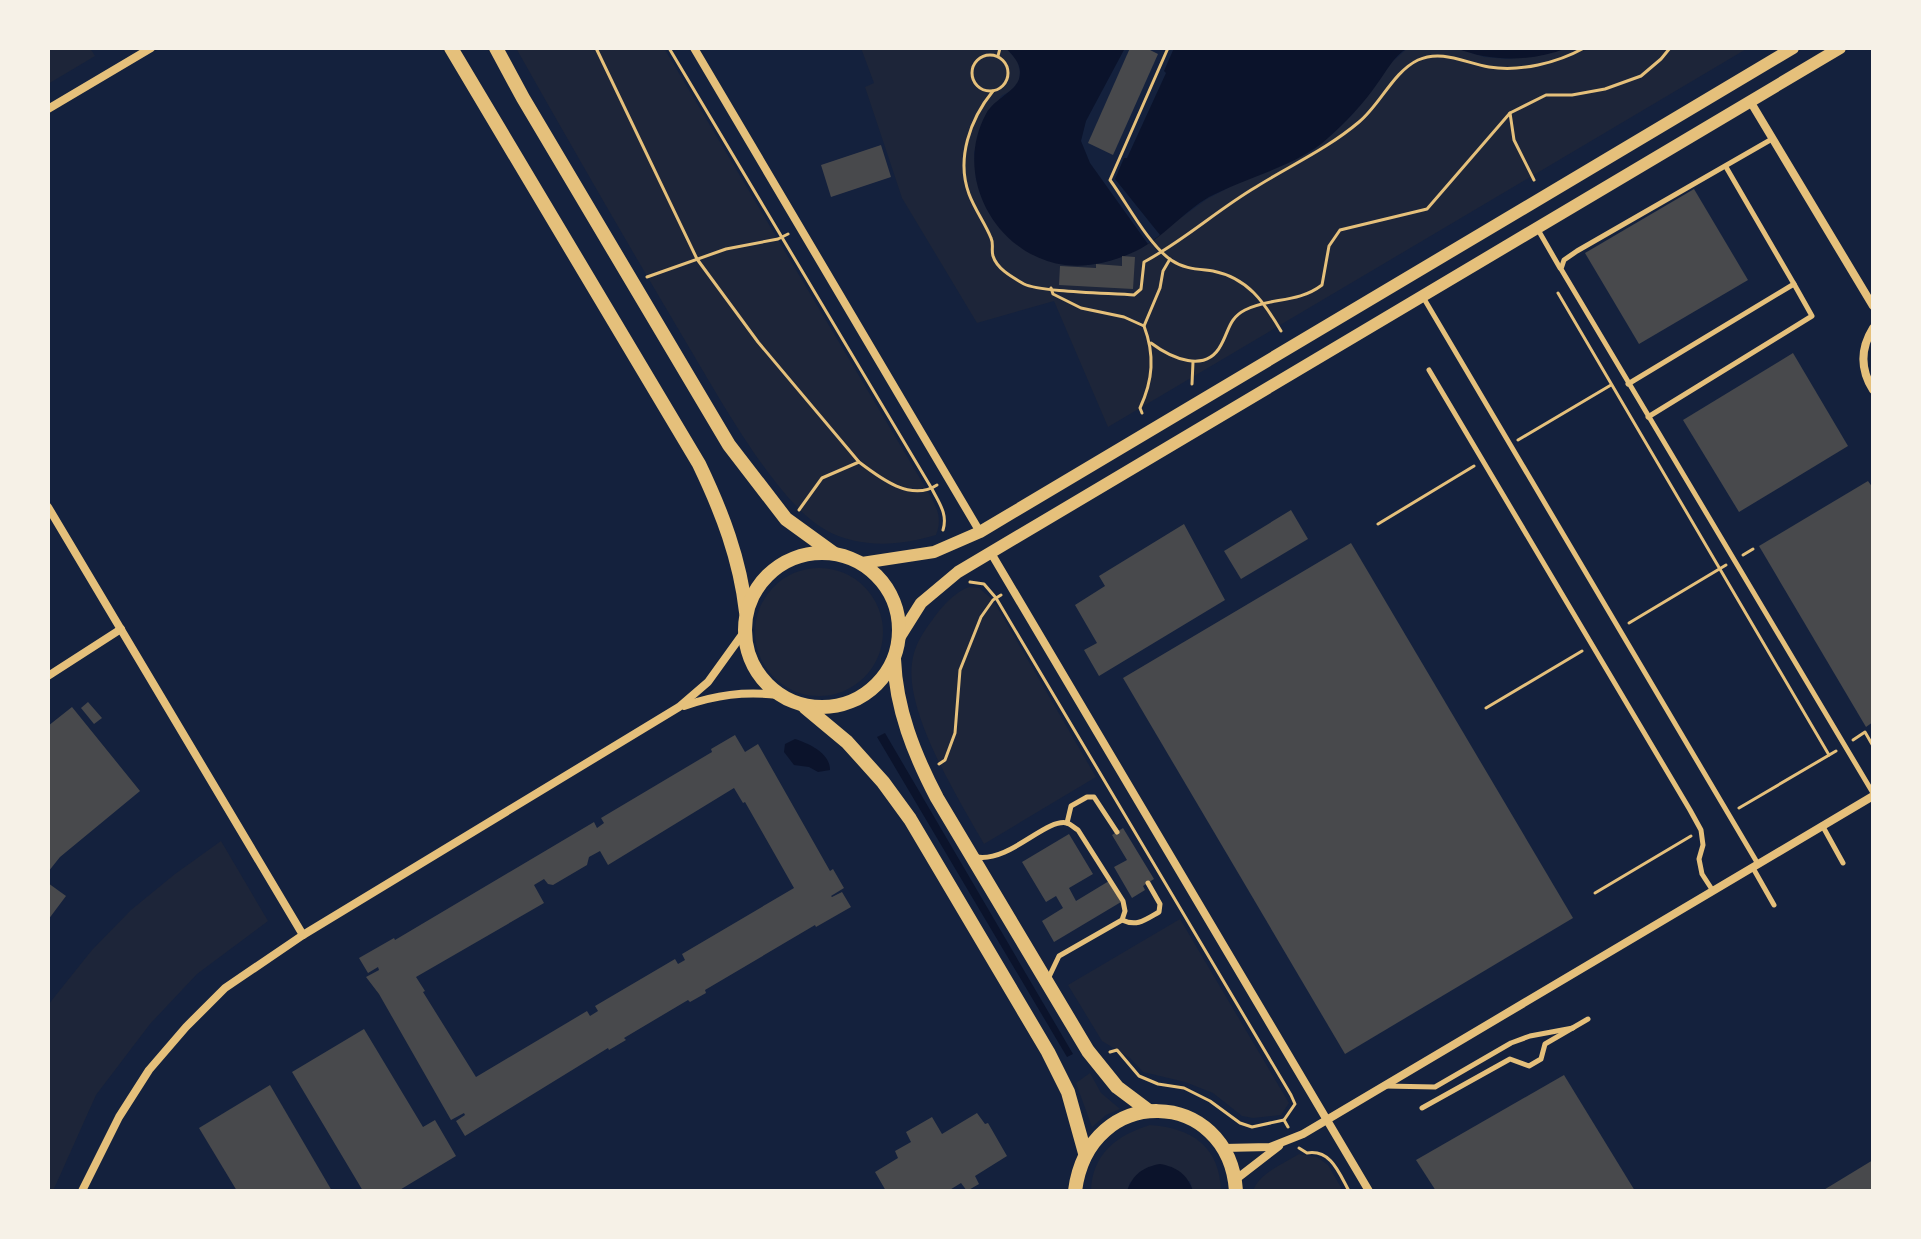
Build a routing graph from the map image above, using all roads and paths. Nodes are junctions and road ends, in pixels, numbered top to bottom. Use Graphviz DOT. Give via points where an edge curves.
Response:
graph roads {
  1 [pos="151,48"];
  2 [pos="451,48"];
  3 [pos="496,48"];
  4 [pos="596,48"];
  5 [pos="669,48"];
  6 [pos="694,48"];
  7 [pos="1000,48"];
  8 [pos="1168,48"];
  9 [pos="1584,48"];
  10 [pos="1670,48"];
  11 [pos="1793,48"];
  12 [pos="1840,48"];
  13 [pos="998,56"];
  14 [pos="993,91"];
  15 [pos="1750,101"];
  16 [pos="48,109"];
  17 [pos="1510,113"];
  18 [pos="1772,139"];
  19 [pos="1726,167"];
  20 [pos="1534,180"];
  21 [pos="1537,228"];
  22 [pos="788,234"];
  23 [pos="782,237"];
  24 [pos="1162,253"];
  25 [pos="697,259"];
  26 [pos="1170,259"];
  27 [pos="1561,269"];
  28 [pos="644,278"];
  29 [pos="1794,284"];
  30 [pos="1051,288"];
  31 [pos="1558,293"];
  32 [pos="1423,296"];
  33 [pos="1265,305"];
  34 [pos="1873,306"];
  35 [pos="1144,326"];
  36 [pos="1873,328"];
  37 [pos="1281,331"];
  38 [pos="1151,343"];
  39 [pos="1193,362"];
  40 [pos="1429,370"];
  41 [pos="1192,384"];
  42 [pos="1628,384"];
  43 [pos="1873,390"];
  44 [pos="1142,413"];
  45 [pos="1648,417"];
  46 [pos="859,462"];
  47 [pos="937,485"];
  48 [pos="932,489"];
  49 [pos="48,507"];
  50 [pos="797,512"];
  51 [pos="980,532"];
  52 [pos="944,549"];
  53 [pos="833,553"];
  54 [pos="991,553"];
  55 [pos="862,563"];
  56 [pos="958,572"];
  57 [pos="1001,595"];
  58 [pos="996,598"];
  59 [pos="746,612"];
  60 [pos="121,629"];
  61 [pos="744,632"];
  62 [pos="899,638"];
  63 [pos="894,659"];
  64 [pos="48,676"];
  65 [pos="778,695"];
  66 [pos="679,707"];
  67 [pos="805,707"];
  68 [pos="1829,755"];
  69 [pos="936,765"];
  70 [pos="1873,795"];
  71 [pos="1067,823"];
  72 [pos="1821,825"];
  73 [pos="1117,832"];
  74 [pos="974,857"];
  75 [pos="1843,863"];
  76 [pos="1756,866"];
  77 [pos="1148,883"];
  78 [pos="1714,891"];
  79 [pos="1774,905"];
  80 [pos="1122,920"];
  81 [pos="303,935"];
  82 [pos="1048,980"];
  83 [pos="1588,1019"];
  84 [pos="1573,1028"];
  85 [pos="1095,1060"];
  86 [pos="1384,1086"];
  87 [pos="1422,1108"];
  88 [pos="1149,1111"];
  89 [pos="1328,1119"];
  90 [pos="1284,1120"];
  91 [pos="1290,1140"];
  92 [pos="1224,1148"];
  93 [pos="1085,1153"];
  94 [pos="1236,1185"];
  95 [pos="82,1191"];
  96 [pos="1075,1191"];
  97 [pos="1349,1191"];
  98 [pos="1369,1191"];
  1 -- 16 [label="street"];
  2 -- 59 [label="main road" via="699,464 736,553"];
  3 -- 53 [label="main road" via="729,445 786,519"];
  4 -- 25 [label="path"];
  5 -- 23 [label="path"];
  6 -- 51 [label="street"];
  7 -- 13 [label="path"];
  8 -- 24 [label="path" via="1110,180"];
  9 -- 24 [label="path" via="1524,67 1493,68 1437,55 1412,63 1377,106 1336,140 1254,187"];
  10 -- 17 [label="path" via="1641,76 1605,89 1546,95"];
  11 -- 51 [label="street"];
  12 -- 15 [label="street"];
  13 -- 14 [label="path" via="1009,75"];
  13 -- 14 [label="path" via="980,57 971,73 981,89"];
  14 -- 30 [label="path" via="970,130 965,158 968,190 999,266 1028,286"];
  15 -- 18 [label="street"];
  15 -- 21 [label="street"];
  17 -- 20 [label="path" via="1514,140"];
  17 -- 33 [label="path" via="1427,209 1340,230 1329,246 1322,285 1310,294"];
  18 -- 19 [label="lane"];
  18 -- 34 [label="street"];
  19 -- 27 [label="lane" via="1577,251"];
  19 -- 29 [label="lane"];
  21 -- 27 [label="lane"];
  21 -- 32 [label="street"];
  22 -- 23 [label="path"];
  23 -- 25 [label="path"];
  23 -- 48 [label="path"];
  24 -- 26 [label="path"];
  24 -- 30 [label="path" via="1144,262 1141,289 1134,295"];
  25 -- 28 [label="path"];
  25 -- 46 [label="path" via="758,342"];
  26 -- 33 [label="path" via="1228,275 1257,293"];
  26 -- 35 [label="path"];
  27 -- 42 [label="lane"];
  29 -- 42 [label="lane"];
  29 -- 45 [label="lane" via="1812,316"];
  30 -- 35 [label="path" via="1081,308"];
  31 -- 68 [label="path"];
  32 -- 54 [label="street"];
  32 -- 76 [label="lane"];
  33 -- 37 [label="path"];
  33 -- 39 [label="path" via="1237,315 1216,354"];
  35 -- 38 [label="path"];
  36 -- 43 [label="street" via="1862,355"];
  38 -- 39 [label="path"];
  38 -- 44 [label="path" via="1152,372"];
  39 -- 41 [label="path"];
  40 -- 78 [label="lane" via="1701,830 1702,874"];
  42 -- 45 [label="lane"];
  45 -- 70 [label="lane"];
  46 -- 48 [label="path" via="906,490"];
  46 -- 50 [label="path" via="822,478"];
  47 -- 48 [label="path"];
  48 -- 52 [label="path" via="945,518 940,538"];
  49 -- 60 [label="street"];
  51 -- 52 [label="street"];
  52 -- 55 [label="street"];
  53 -- 55 [label="main road"];
  53 -- 59 [label="main road" via="808,553 783,562 756,588"];
  54 -- 56 [label="street"];
  54 -- 89 [label="street"];
  55 -- 62 [label="main road" via="889,590"];
  56 -- 58 [label="path" via="965,581 984,584"];
  56 -- 62 [label="street" via="921,603"];
  57 -- 58 [label="path"];
  58 -- 69 [label="path" via="981,617 960,670 955,733 945,760"];
  58 -- 90 [label="path" via="1291,1095 1295,1104"];
  59 -- 61 [label="main road"];
  60 -- 64 [label="street"];
  60 -- 81 [label="street"];
  61 -- 65 [label="main road" via="752,666"];
  61 -- 66 [label="street" via="708,682"];
  62 -- 63 [label="main road"];
  63 -- 67 [label="main road" via="863,697 830,708"];
  63 -- 74 [label="main road" via="900,708 922,770"];
  65 -- 66 [label="street" via="716,696"];
  65 -- 67 [label="main road"];
  66 -- 81 [label="street"];
  67 -- 93 [label="main road" via="847,742 910,819 1048,1052 1068,1092"];
  70 -- 72 [label="street"];
  71 -- 73 [label="lane" via="1071,806 1094,797"];
  71 -- 74 [label="lane" via="1056,824 1001,856"];
  71 -- 80 [label="lane" via="1078,830 1123,901"];
  72 -- 75 [label="lane"];
  72 -- 76 [label="street"];
  74 -- 82 [label="main road"];
  76 -- 78 [label="street"];
  76 -- 79 [label="lane"];
  77 -- 80 [label="lane" via="1159,912 1143,922"];
  78 -- 86 [label="street"];
  80 -- 82 [label="lane" via="1059,956"];
  81 -- 95 [label="street" via="225,988 186,1027 149,1070 119,1117"];
  82 -- 85 [label="main road"];
  83 -- 84 [label="lane"];
  84 -- 86 [label="lane" via="1511,1043 1435,1087"];
  84 -- 87 [label="lane" via="1545,1044 1541,1059 1529,1066 1510,1059"];
  85 -- 88 [label="main road" via="1117,1087"];
  85 -- 90 [label="path" via="1117,1050 1139,1076 1184,1088 1252,1127"];
  86 -- 89 [label="street"];
  88 -- 92 [label="main road" via="1192,1119"];
  88 -- 93 [label="main road" via="1108,1127"];
  89 -- 91 [label="street"];
  89 -- 98 [label="street"];
  90 -- 91 [label="path"];
  91 -- 92 [label="street" via="1270,1147"];
  91 -- 94 [label="street"];
  91 -- 97 [label="path" via="1307,1153 1318,1152 1331,1160"];
  92 -- 94 [label="main road"];
  93 -- 96 [label="main road"];
}
